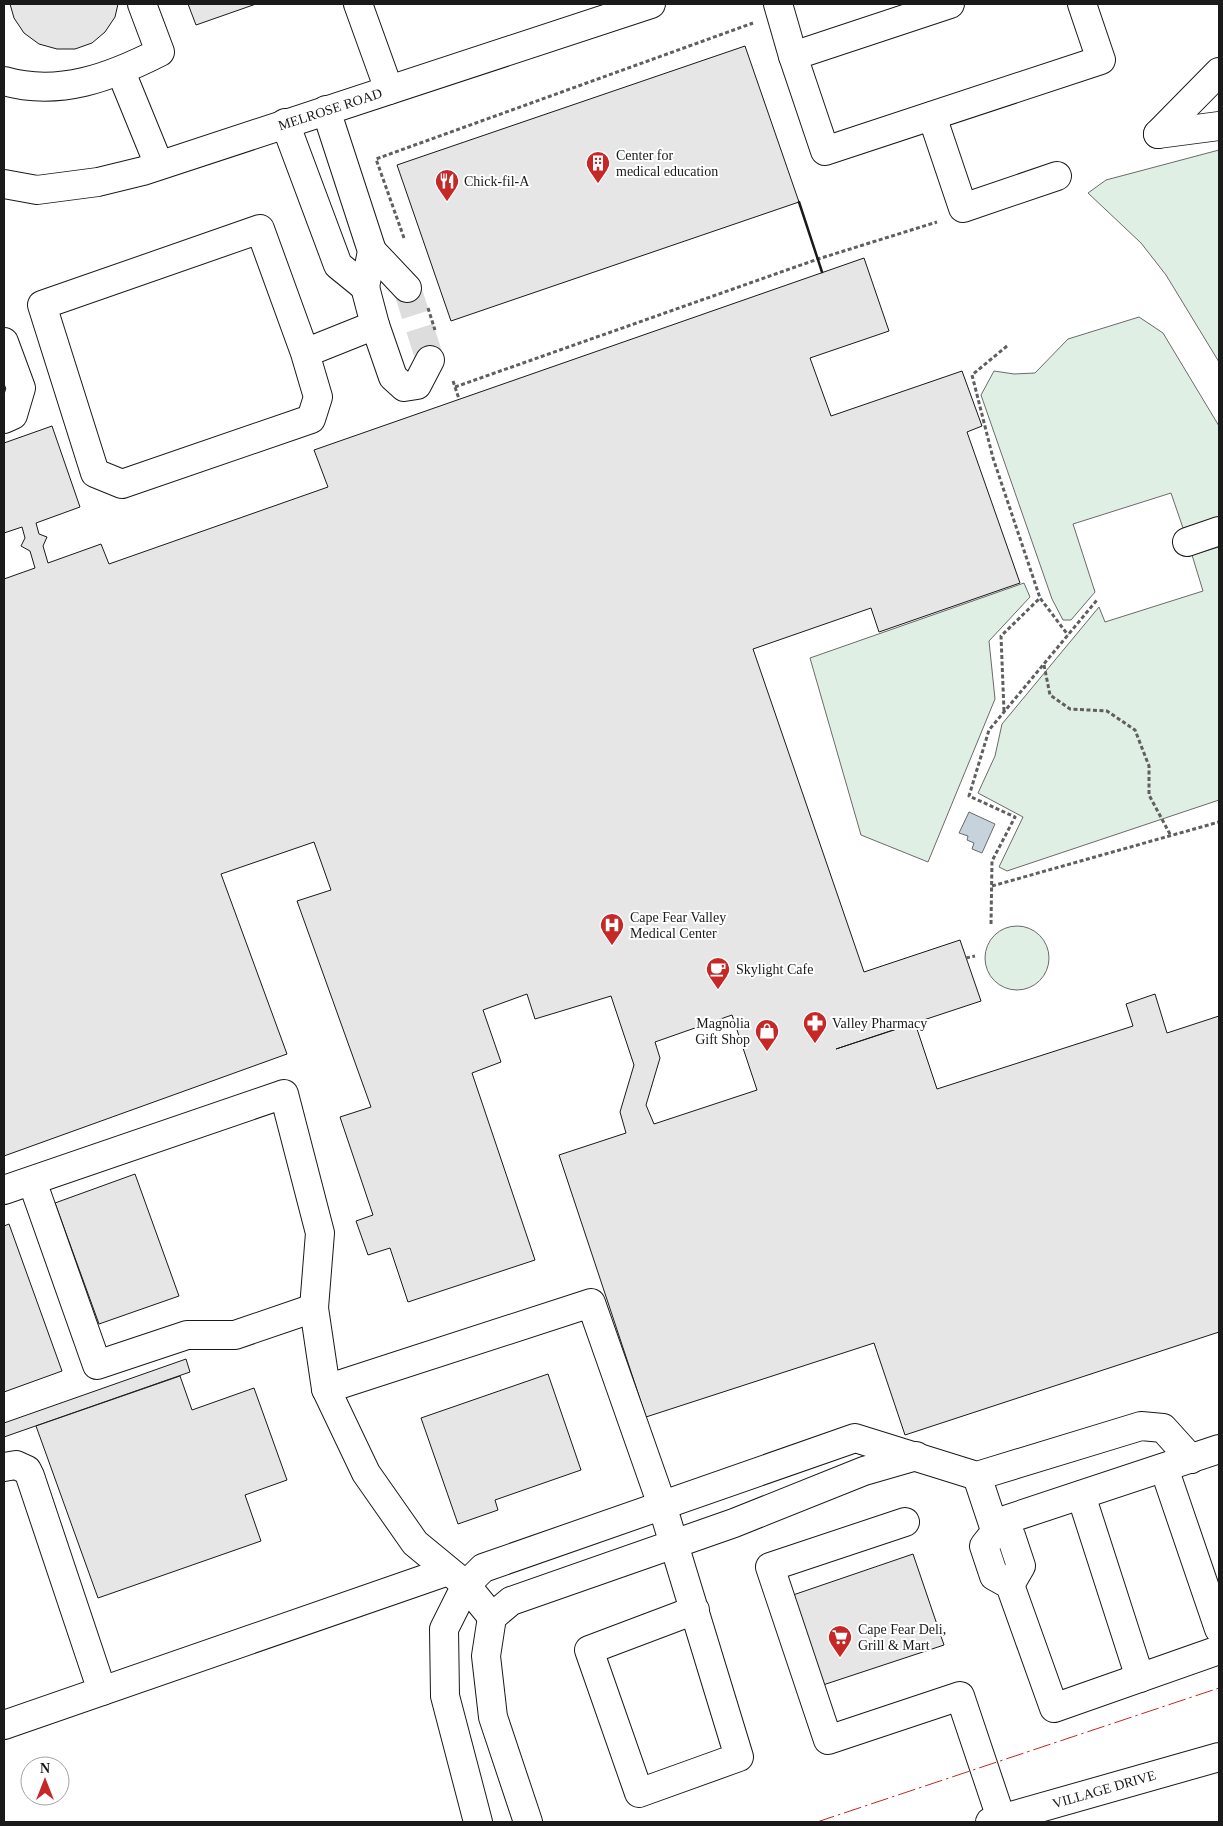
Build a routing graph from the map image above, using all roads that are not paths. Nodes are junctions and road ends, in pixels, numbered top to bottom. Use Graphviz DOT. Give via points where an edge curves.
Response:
graph roads {
  1 [pos="142,4"];
  2 [pos="358,4"];
  3 [pos="651,4"];
  4 [pos="950,4"];
  5 [pos="1082,4"];
  6 [pos="779,9"];
  7 [pos="793,56"];
  8 [pos="121,72"];
  9 [pos="1219,72"];
  10 [pos="4,80"];
  11 [pos="389,90"];
  12 [pos="326,110"];
  13 [pos="932,116"];
  14 [pos="285,123"];
  15 [pos="1219,126"];
  16 [pos="159,165"];
  17 [pos="1057,176"];
  18 [pos="4,184"];
  19 [pos="372,251"];
  20 [pos="365,287"];
  21 [pos="416,296"];
  22 [pos="376,325"];
  23 [pos="4,342"];
  24 [pos="305,352"];
  25 [pos="430,360"];
  26 [pos="4,419"];
  27 [pos="1219,531"];
  28 [pos="1188,542"];
  29 [pos="32,1180"];
  30 [pos="4,1190"];
  31 [pos="314,1308"];
  32 [pos="326,1389"];
  33 [pos="1219,1449"];
  34 [pos="916,1456"];
  35 [pos="1191,1459"];
  36 [pos="4,1467"];
  37 [pos="1164,1468"];
  38 [pos="977,1476"];
  39 [pos="1081,1495"];
  40 [pos="662,1505"];
  41 [pos="905,1522"];
  42 [pos="994,1528"];
  43 [pos="674,1544"];
  44 [pos="457,1578"];
  45 [pos="694,1610"];
  46 [pos="492,1617"];
  47 [pos="1219,1629"];
  48 [pos="1219,1650"];
  49 [pos="1140,1678"];
  50 [pos="102,1691"];
  51 [pos="4,1725"];
  52 [pos="1219,1757"];
  53 [pos="995,1820"];
  54 [pos="478,1822"];
  55 [pos="528,1822"];
  1 -- 8 [label="street" via="160,52"];
  2 -- 11 [label="street"];
  3 -- 11 [label="street, MELROSE ROAD"];
  4 -- 7 [label="street"];
  5 -- 13 [label="street" via="1101,60"];
  6 -- 7 [label="street"];
  7 -- 13 [label="street" via="826,151"];
  8 -- 10 [label="street" via="65,86 34,87"];
  8 -- 16 [label="street"];
  9 -- 15 [label="street" via="1158,134"];
  11 -- 12 [label="street, MELROSE ROAD"];
  12 -- 14 [label="street, MELROSE ROAD"];
  12 -- 19 [label="street"];
  13 -- 17 [label="street" via="963,208"];
  14 -- 16 [label="street, MELROSE ROAD"];
  14 -- 20 [label="street" via="338,265"];
  16 -- 18 [label="street, MELROSE ROAD" via="98,182 37,190"];
  19 -- 20 [label="street"];
  19 -- 21 [label="street"];
  20 -- 22 [label="street"];
  22 -- 24 [label="street"];
  22 -- 25 [label="street" via="393,377 404,387 417,385"];
  23 -- 26 [label="street" via="21,388 14,415"];
  24 -- 24 [label="street" via="260,229 42,305 95,473 122,484 311,420 318,397"];
  27 -- 28 [label="street"];
  29 -- 30 [label="street"];
  29 -- 31 [label="street" via="97,1365 187,1335 235,1335"];
  29 -- 31 [label="street" via="284,1094 320,1233"];
  31 -- 32 [label="street"];
  32 -- 40 [label="street" via="591,1303"];
  32 -- 44 [label="street" via="366,1472 415,1543"];
  33 -- 35 [label="street"];
  34 -- 38 [label="street"];
  34 -- 40 [label="street" via="855,1438"];
  34 -- 43 [label="street" via="864,1472"];
  35 -- 37 [label="street"];
  35 -- 38 [label="street" via="1163,1428 1142,1426"];
  36 -- 50 [label="street" via="16,1465 27,1470 30,1476"];
  37 -- 39 [label="street"];
  37 -- 47 [label="street"];
  38 -- 42 [label="street"];
  39 -- 42 [label="street"];
  39 -- 49 [label="street"];
  40 -- 43 [label="street"];
  40 -- 44 [label="street"];
  41 -- 53 [label="street" via="770,1567 828,1740 960,1696"];
  42 -- 49 [label="street" via="1011,1536 1021,1566 1010,1585 1054,1708"];
  43 -- 45 [label="street"];
  43 -- 46 [label="street" via="511,1601"];
  44 -- 46 [label="street"];
  44 -- 50 [label="street"];
  44 -- 54 [label="street" via="444,1629 445,1696"];
  45 -- 45 [label="street" via="739,1757 639,1794 589,1650"];
  46 -- 55 [label="street" via="486,1656 493,1716"];
  48 -- 49 [label="street"];
  50 -- 51 [label="street"];
  52 -- 53 [label="street, VILLAGE DRIVE"];
}
